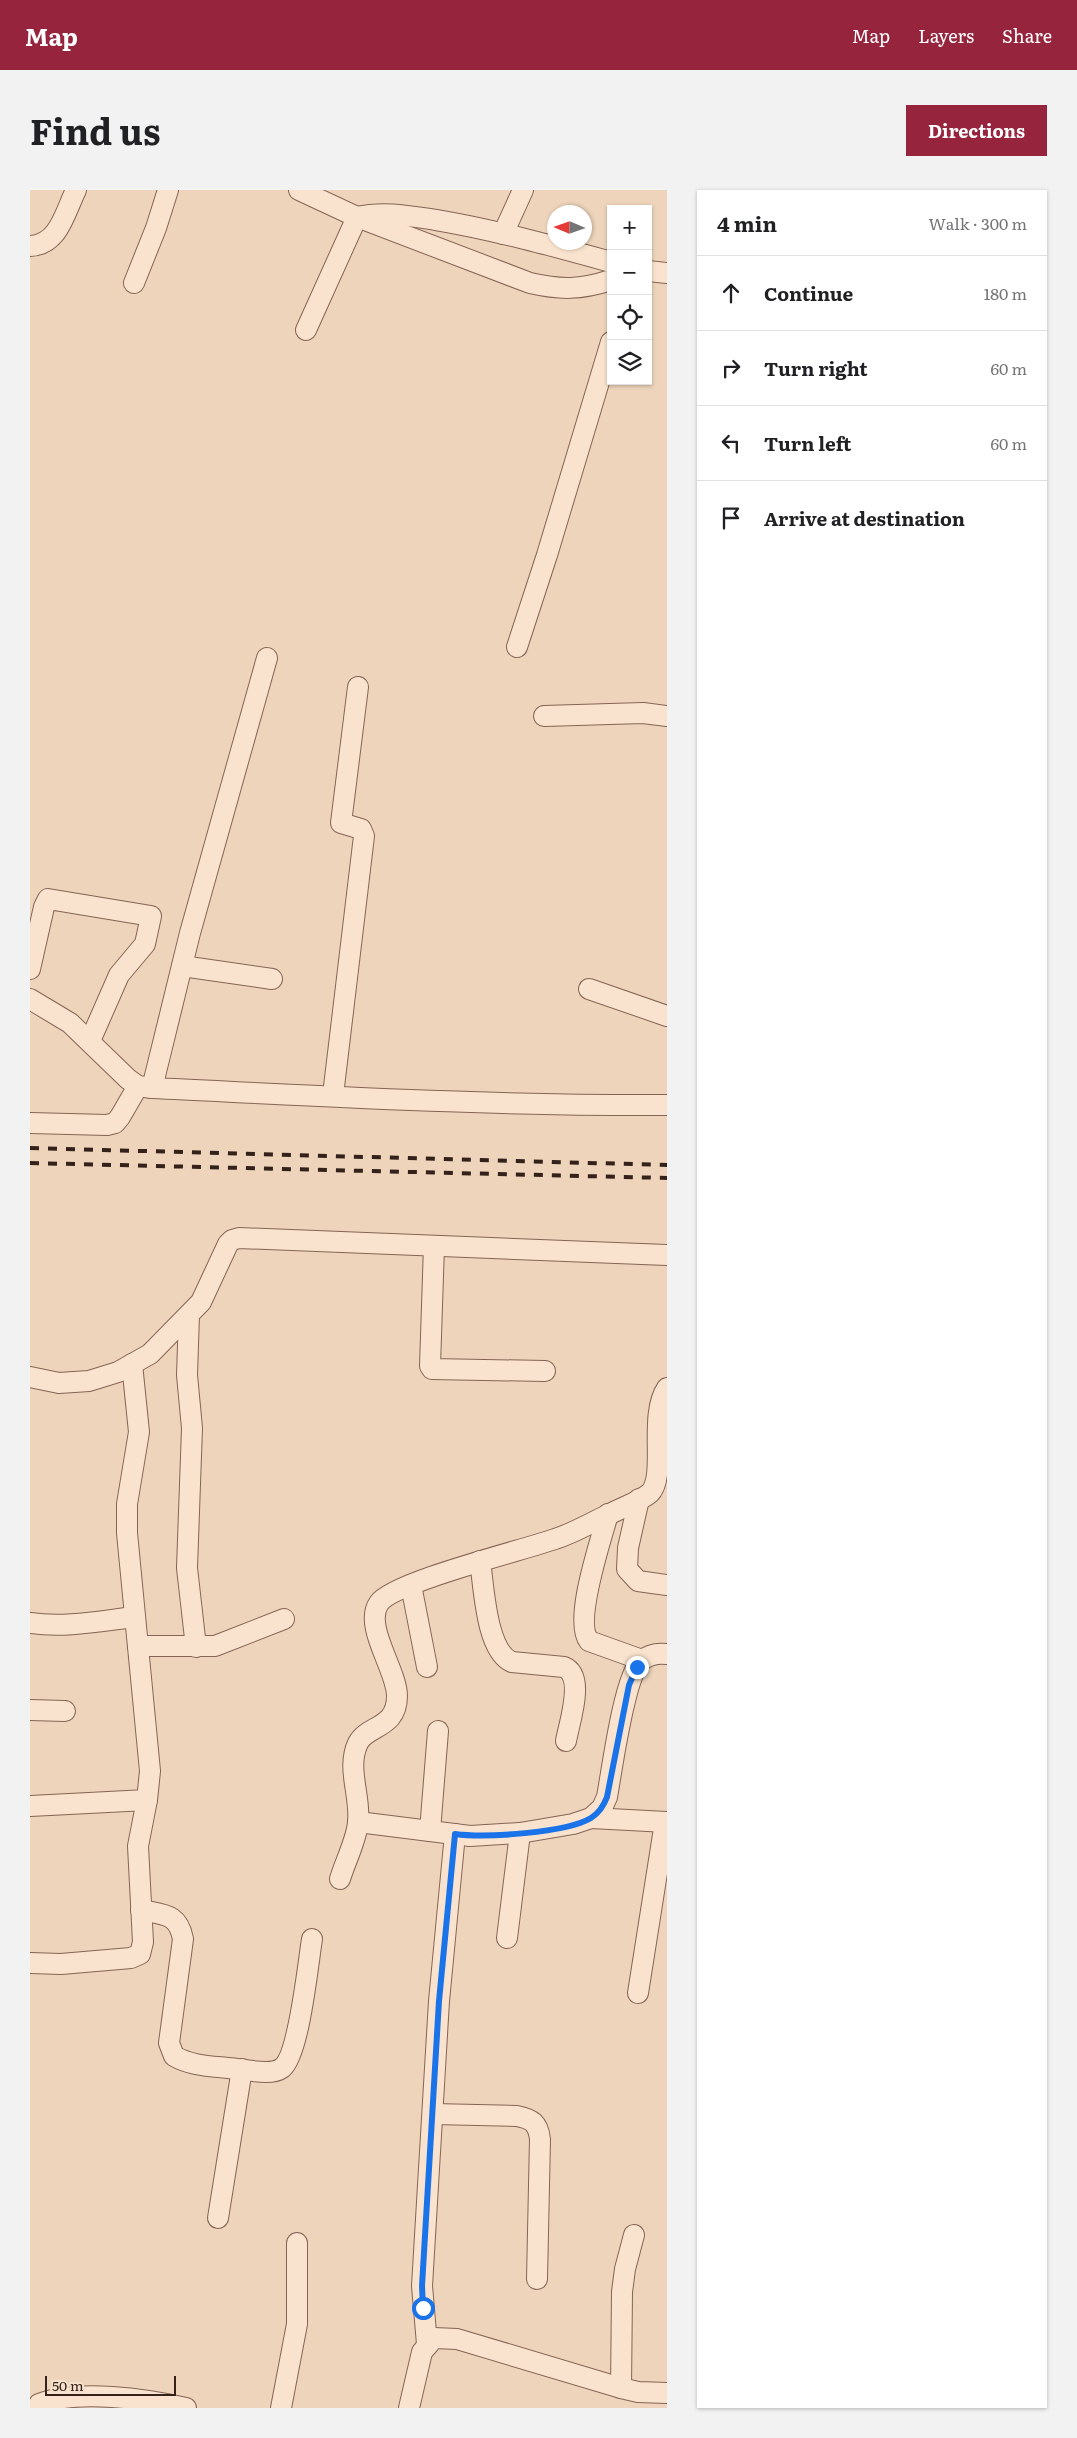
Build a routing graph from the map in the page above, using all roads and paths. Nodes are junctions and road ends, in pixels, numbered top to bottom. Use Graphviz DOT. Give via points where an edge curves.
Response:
graph roads {
  1 [pos="76,190"];
  2 [pos="168,190"];
  3 [pos="299,190"];
  4 [pos="523,190"];
  5 [pos="357,218"];
  6 [pos="503,234"];
  7 [pos="30,246"];
  8 [pos="607,261"];
  9 [pos="652,271"];
  10 [pos="667,273"];
  11 [pos="607,281"];
  12 [pos="134,283"];
  13 [pos="306,330"];
  14 [pos="607,355"];
  15 [pos="516,647"];
  16 [pos="267,658"];
  17 [pos="358,687"];
  18 [pos="544,716"];
  19 [pos="667,716"];
  20 [pos="182,966"];
  21 [pos="30,968"];
  22 [pos="272,978"];
  23 [pos="589,988"];
  24 [pos="30,998"];
  25 [pos="667,1016"];
  26 [pos="90,1041"];
  27 [pos="145,1087"];
  28 [pos="333,1095"];
  29 [pos="667,1105"];
  30 [pos="30,1123"];
  31 [pos="434,1246"];
  32 [pos="667,1254"];
  33 [pos="189,1315"];
  34 [pos="132,1364"];
  35 [pos="545,1371"];
  36 [pos="30,1377"];
  37 [pos="667,1388"];
  38 [pos="639,1499"];
  39 [pos="608,1514"];
  40 [pos="480,1561"];
  41 [pos="411,1585"];
  42 [pos="667,1585"];
  43 [pos="135,1617"];
  44 [pos="284,1619"];
  45 [pos="30,1623"];
  46 [pos="138,1646"];
  47 [pos="196,1647"];
  48 [pos="667,1654"];
  49 [pos="642,1660"];
  50 [pos="427,1667"];
  51 [pos="30,1710"];
  52 [pos="65,1711"];
  53 [pos="438,1731"];
  54 [pos="566,1741"];
  55 [pos="148,1800"];
  56 [pos="30,1806"];
  57 [pos="591,1818"];
  58 [pos="358,1822"];
  59 [pos="666,1822"];
  60 [pos="430,1831"];
  61 [pos="520,1833"];
  62 [pos="455,1834"];
  63 [pos="340,1879"];
  64 [pos="141,1910"];
  65 [pos="507,1938"];
  66 [pos="312,1939"];
  67 [pos="30,1963"];
  68 [pos="638,1993"];
  69 [pos="242,2069"];
  70 [pos="433,2114"];
  71 [pos="218,2218"];
  72 [pos="634,2235"];
  73 [pos="297,2243"];
  74 [pos="537,2279"];
  75 [pos="427,2344"];
  76 [pos="622,2388"];
  77 [pos="667,2393"];
  78 [pos="36,2403"];
  79 [pos="98,2403"];
  80 [pos="186,2408"];
  81 [pos="281,2408"];
  82 [pos="408,2408"];
  1 -- 7 [label="street" via="54,236 41,246"];
  2 -- 12 [label="street"];
  3 -- 5 [label="street"];
  4 -- 6 [label="street"];
  5 -- 6 [label="street" via="372,214 401,214"];
  5 -- 11 [label="street" via="530,283 556,289 581,288"];
  5 -- 13 [label="street"];
  6 -- 8 [label="street"];
  9 -- 10 [label="street"];
  14 -- 15 [label="street"];
  16 -- 20 [label="street"];
  17 -- 28 [label="street" via="341,823 361,829 364,836"];
  18 -- 19 [label="street" via="643,713"];
  20 -- 22 [label="street"];
  20 -- 27 [label="street"];
  21 -- 26 [label="street" via="48,899 151,916 145,944 119,975"];
  23 -- 25 [label="street"];
  24 -- 26 [label="street" via="70,1023"];
  26 -- 27 [label="street" via="128,1079"];
  27 -- 28 [label="street"];
  27 -- 30 [label="street" via="115,1123"];
  28 -- 29 [label="street" via="444,1102"];
  31 -- 32 [label="street"];
  31 -- 33 [label="street" via="239,1238 232,1240 201,1302"];
  31 -- 35 [label="street" via="432,1369"];
  33 -- 34 [label="street" via="150,1354"];
  33 -- 47 [label="street" via="187,1375 192,1428 187,1568"];
  34 -- 36 [label="street" via="89,1381 58,1383"];
  34 -- 43 [label="street" via="139,1432 127,1504"];
  37 -- 38 [label="street" via="659,1412 660,1474 651,1493"];
  38 -- 39 [label="street"];
  38 -- 42 [label="street" via="628,1548 627,1570 638,1581"];
  39 -- 40 [label="street" via="558,1538"];
  39 -- 49 [label="street" via="592,1572 583,1627 589,1641"];
  40 -- 41 [label="street"];
  40 -- 54 [label="street" via="492,1636 504,1659 564,1667 574,1676 573,1705"];
  41 -- 50 [label="street"];
  41 -- 58 [label="street" via="388,1595 375,1609 376,1630 396,1684 397,1698 394,1712 387,1722 359,1741 354,1768"];
  43 -- 45 [label="street" via="64,1625"];
  43 -- 46 [label="street"];
  44 -- 47 [label="street" via="215,1646"];
  46 -- 47 [label="street"];
  46 -- 55 [label="street" via="148,1738"];
  48 -- 49 [label="street" via="652,1655"];
  49 -- 57 [label="street" via="629,1685 607,1797 602,1808"];
  51 -- 52 [label="street"];
  53 -- 60 [label="street"];
  55 -- 56 [label="street"];
  55 -- 64 [label="street" via="138,1846"];
  57 -- 59 [label="street"];
  57 -- 61 [label="street" via="547,1830"];
  58 -- 60 [label="street"];
  58 -- 63 [label="street"];
  59 -- 68 [label="street"];
  60 -- 62 [label="street"];
  61 -- 62 [label="street"];
  61 -- 65 [label="street"];
  62 -- 70 [label="street" via="439,2001"];
  64 -- 67 [label="street" via="143,1942 140,1954 131,1958"];
  64 -- 69 [label="street" via="171,1916 180,1926 183,1940 169,2043 174,2056 187,2064"];
  66 -- 69 [label="street" via="296,2039 289,2061 280,2069 267,2072"];
  69 -- 71 [label="street"];
  70 -- 74 [label="street" via="517,2116 529,2118 536,2124 540,2139"];
  70 -- 75 [label="street" via="422,2286"];
  72 -- 76 [label="street" via="622,2292"];
  73 -- 81 [label="street" via="298,2324"];
  75 -- 76 [label="street" via="434,2338 457,2339"];
  75 -- 82 [label="street" via="422,2352"];
  76 -- 77 [label="street"];
  78 -- 79 [label="street" via="55,2398"];
  79 -- 80 [label="street" via="147,2399"];
}
